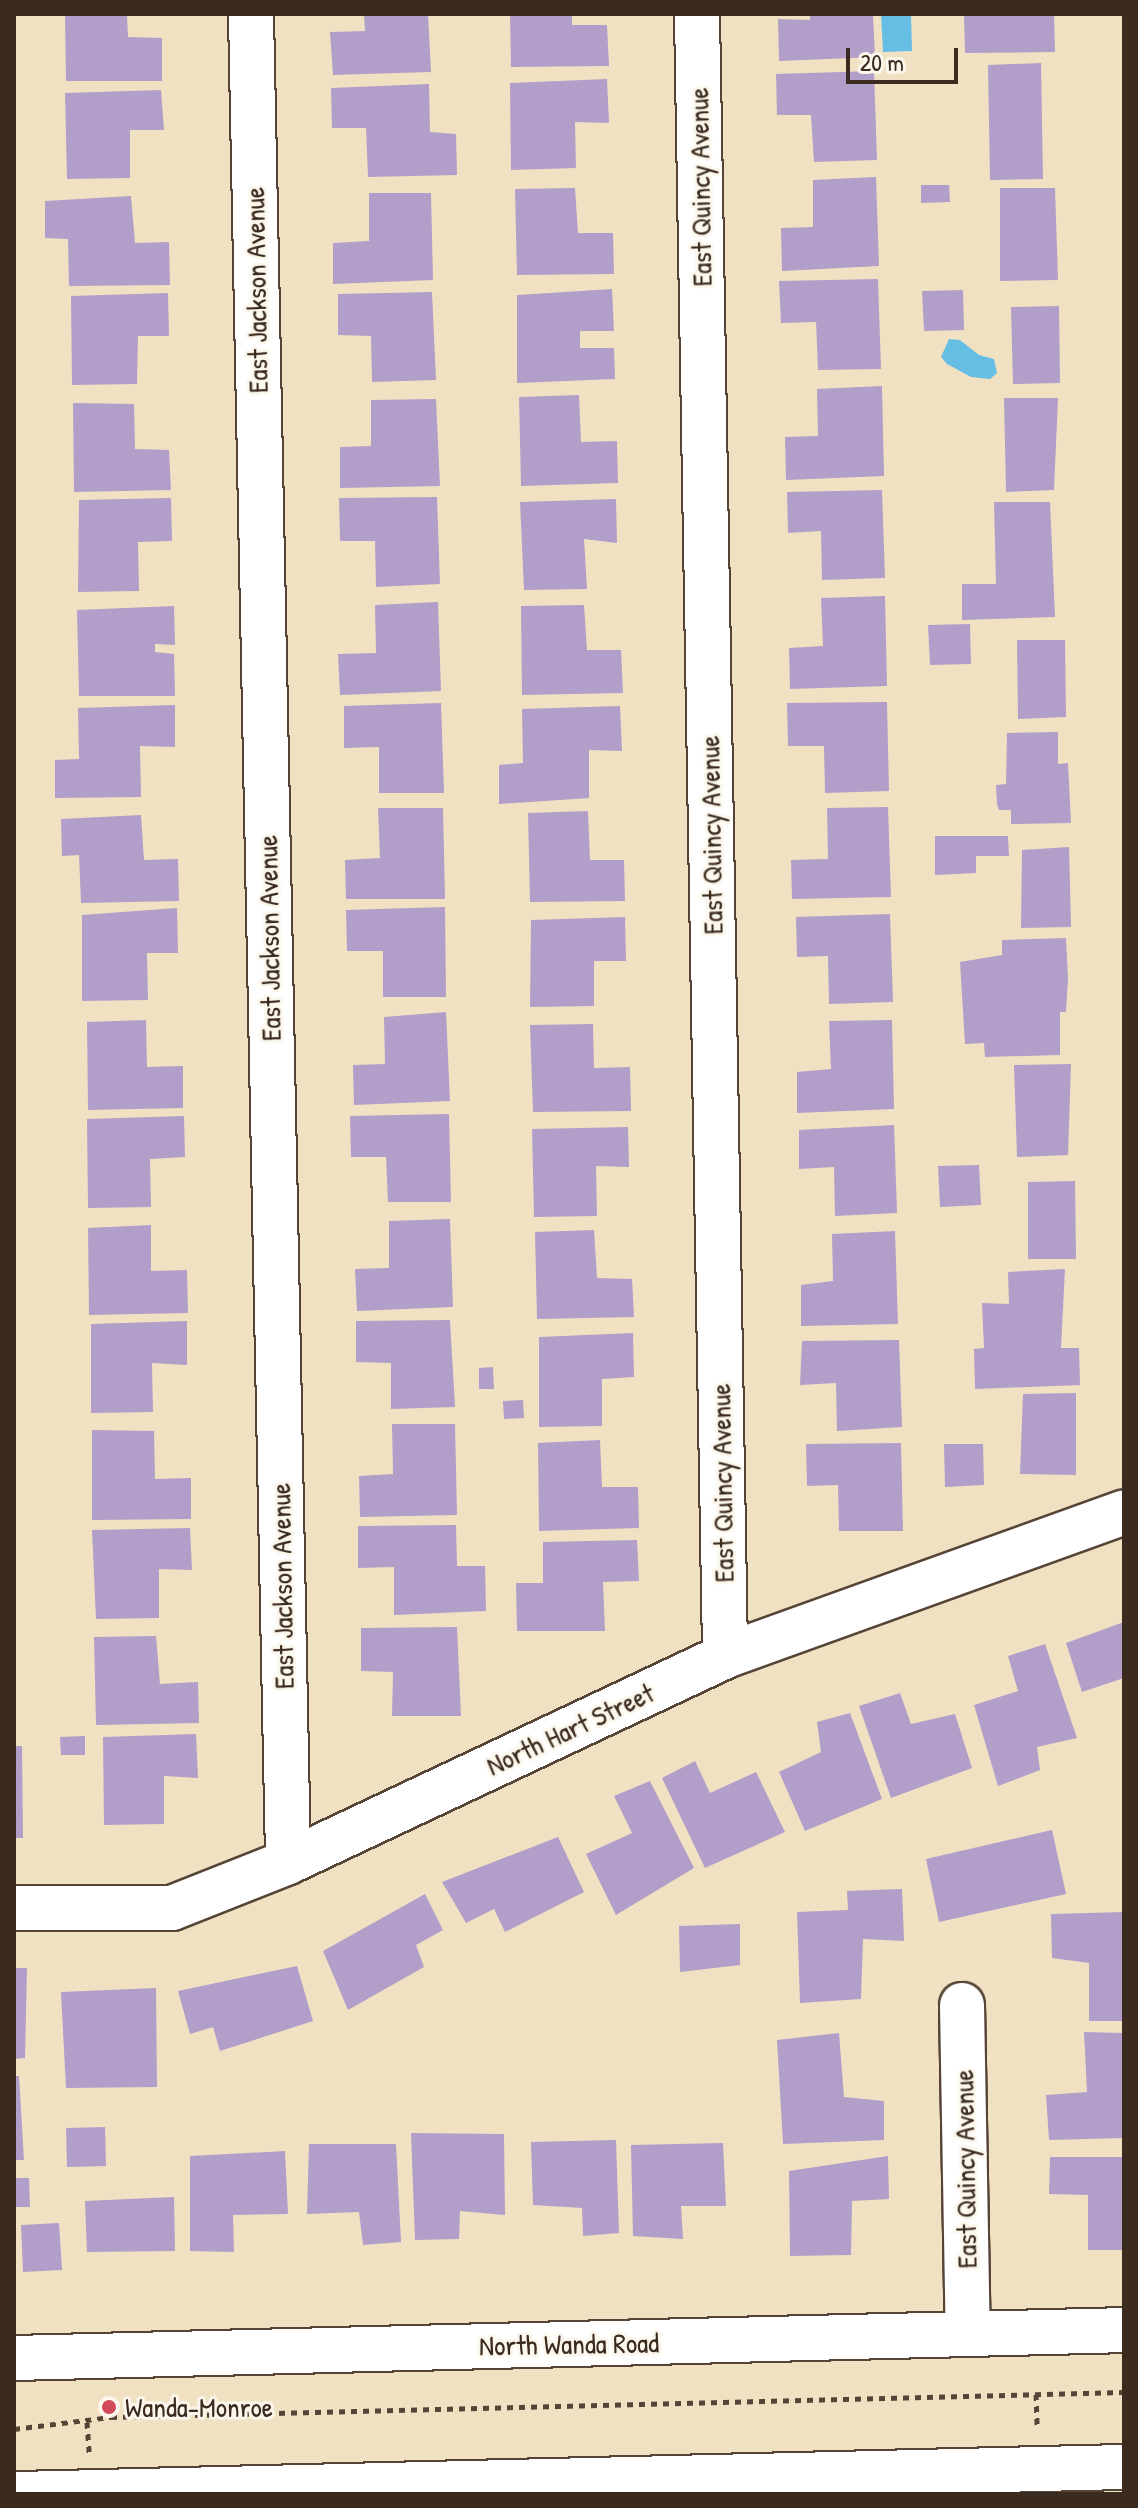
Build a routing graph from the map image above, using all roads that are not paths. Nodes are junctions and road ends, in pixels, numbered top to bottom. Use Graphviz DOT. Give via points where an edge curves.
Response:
graph roads {
  1 [pos="251,14"];
  2 [pos="697,14"];
  3 [pos="1124,1512"];
  4 [pos="725,1656"];
  5 [pos="288,1862"];
  6 [pos="14,1908"];
  7 [pos="962,2005"];
  8 [pos="1124,2330"];
  9 [pos="968,2334"];
  10 [pos="14,2358"];
  11 [pos="1124,2467"];
  12 [pos="898,2485"];
  13 [pos="419,2489"];
  14 [pos="18,2494"];
  1 -- 5 [label="street, East Jackson Avenue"];
  2 -- 4 [label="street, East Quincy Avenue"];
  3 -- 4 [label="street, North Hart Street"];
  4 -- 5 [label="street, North Hart Street"];
  5 -- 6 [label="street, North Hart Street" via="172,1908"];
  7 -- 9 [label="street, East Quincy Avenue"];
  8 -- 9 [label="street, North Wanda Road"];
  9 -- 10 [label="street, North Wanda Road"];
  11 -- 12 [label="street"];
  12 -- 13 [label="street"];
  13 -- 14 [label="street"];
}
